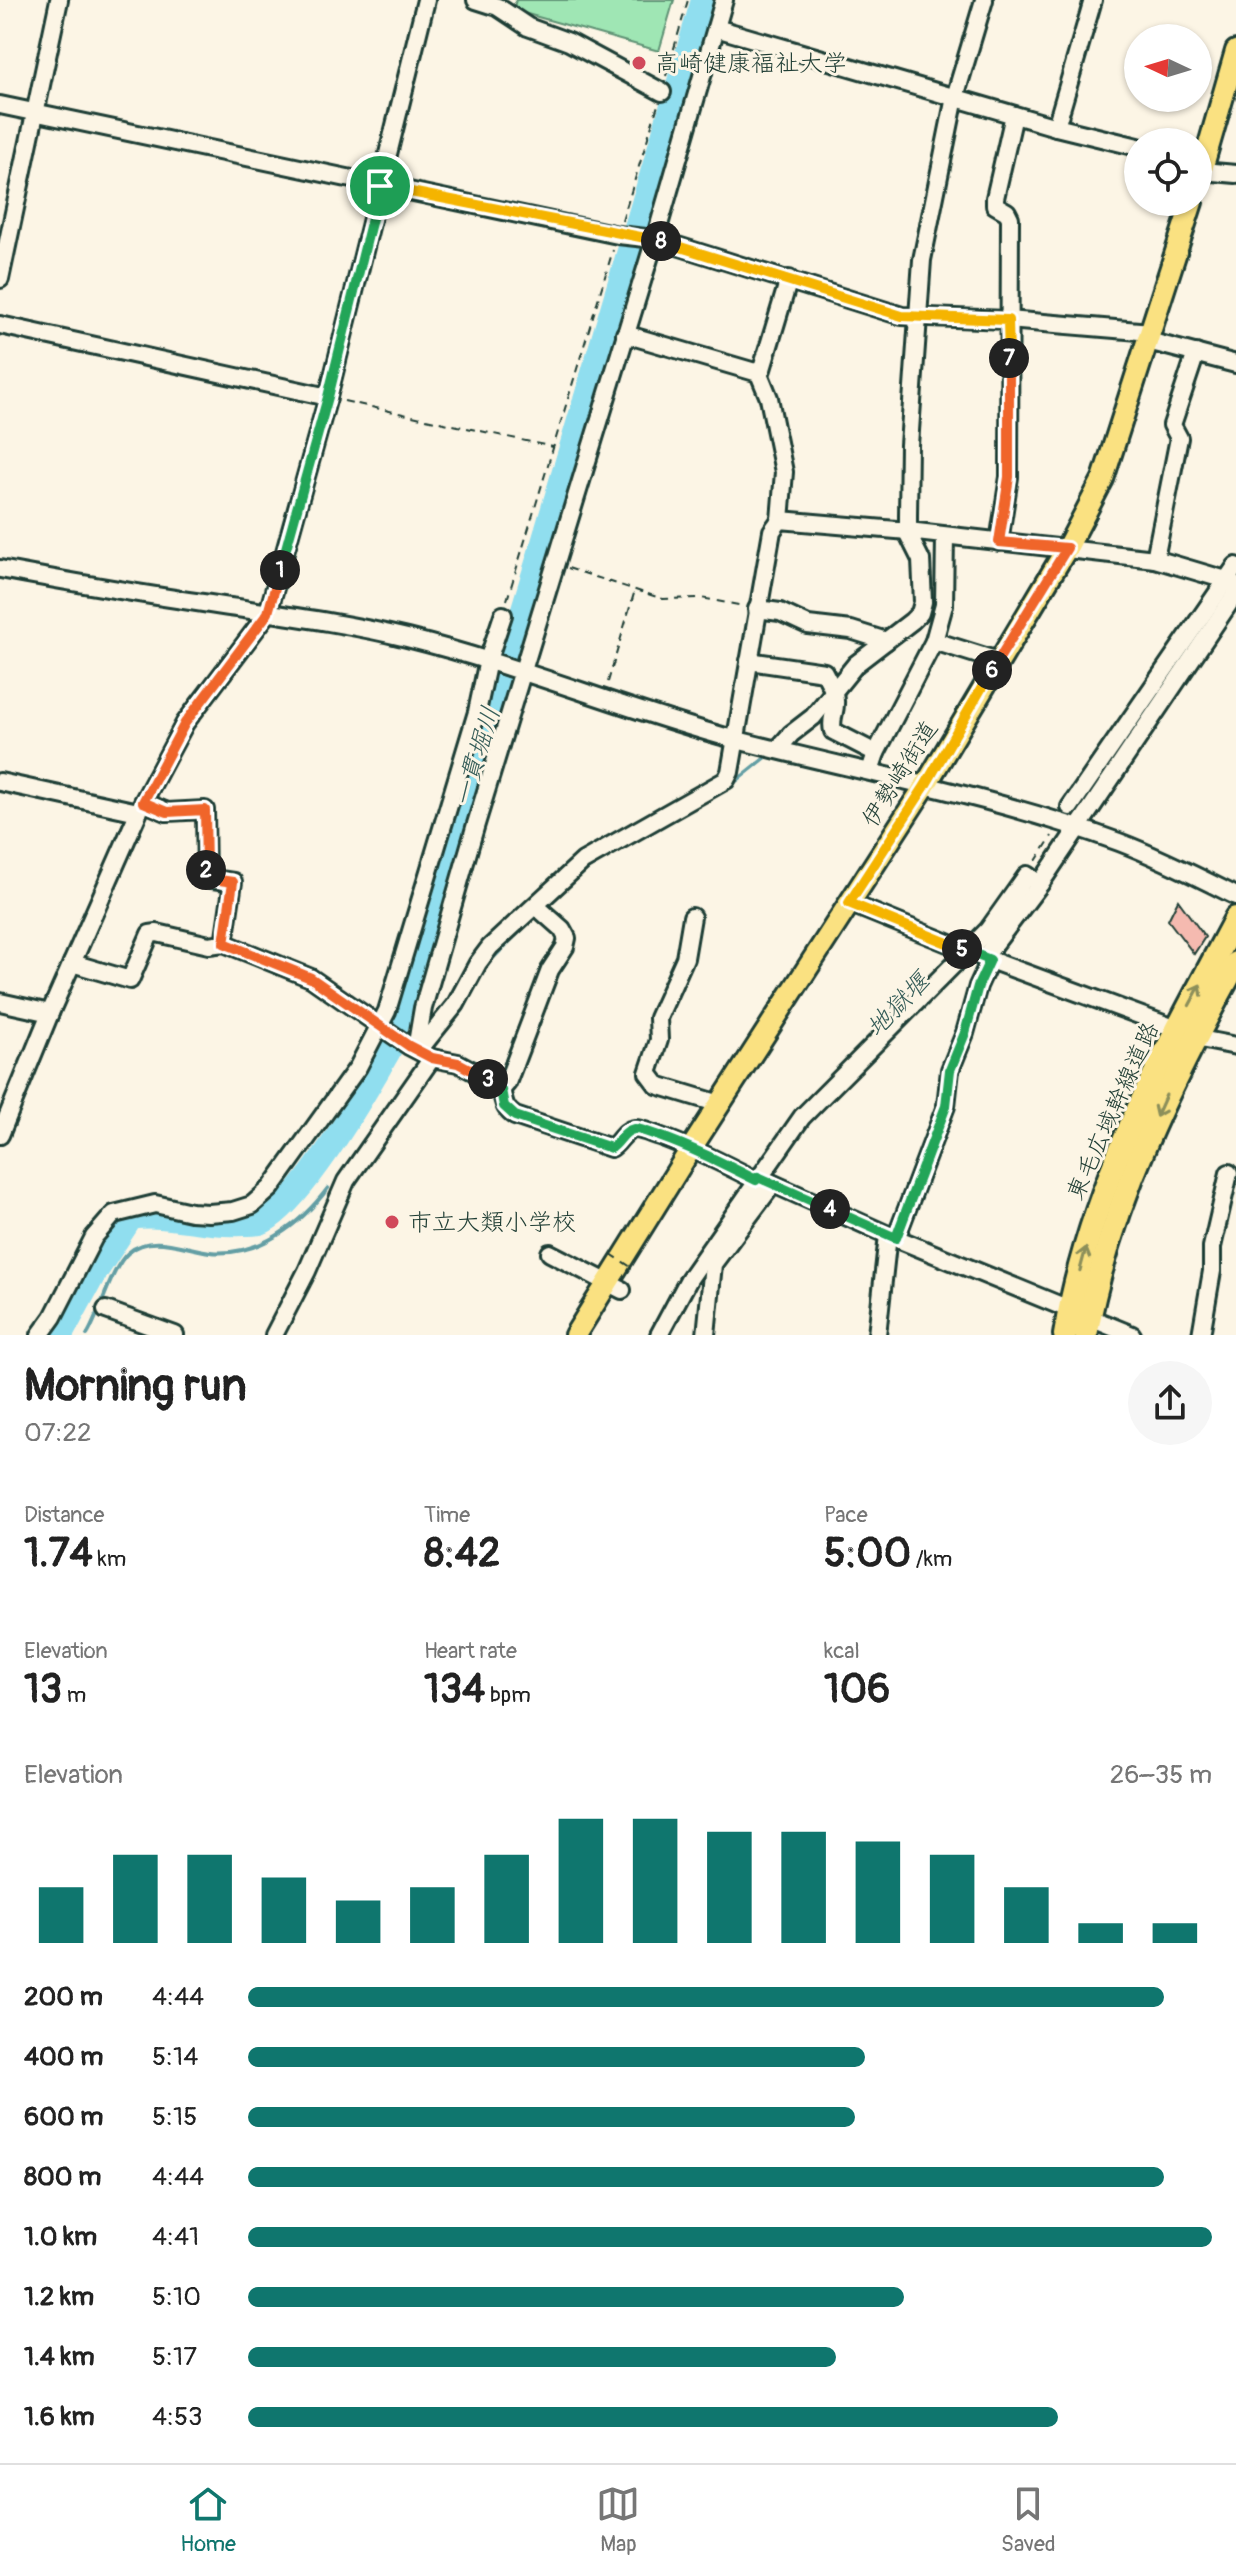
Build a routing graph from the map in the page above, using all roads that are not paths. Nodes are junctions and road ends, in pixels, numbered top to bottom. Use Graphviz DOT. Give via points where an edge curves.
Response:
graph roads {
  1 [pos="59,0"];
  2 [pos="426,0"];
  3 [pos="476,0"];
  4 [pos="724,0"];
  5 [pos="984,0"];
  6 [pos="1093,0"];
  7 [pos="716,28"];
  8 [pos="1236,51"];
  9 [pos="662,92"];
  10 [pos="955,97"];
  11 [pos="0,105"];
  12 [pos="35,112"];
  13 [pos="1014,115"];
  14 [pos="1056,127"];
  15 [pos="1212,132"];
  16 [pos="1124,144"];
  17 [pos="1212,171"];
  18 [pos="1236,174"];
  19 [pos="380,186"];
  20 [pos="1188,216"];
  21 [pos="652,239"];
  22 [pos="0,279"];
  23 [pos="789,279"];
  24 [pos="916,315"];
  25 [pos="1008,320"];
  26 [pos="0,325"];
  27 [pos="625,334"];
  28 [pos="1149,336"];
  29 [pos="1196,353"];
  30 [pos="1236,364"];
  31 [pos="758,371"];
  32 [pos="328,397"];
  33 [pos="780,520"];
  34 [pos="908,531"];
  35 [pos="945,536"];
  36 [pos="999,542"];
  37 [pos="1067,548"];
  38 [pos="1155,559"];
  39 [pos="0,569"];
  40 [pos="1233,581"];
  41 [pos="757,609"];
  42 [pos="268,613"];
  43 [pos="503,615"];
  44 [pos="886,641"];
  45 [pos="934,641"];
  46 [pos="490,661"];
  47 [pos="749,661"];
  48 [pos="998,661"];
  49 [pos="521,671"];
  50 [pos="608,682"];
  51 [pos="834,692"];
  52 [pos="603,700"];
  53 [pos="734,739"];
  54 [pos="778,749"];
  55 [pos="876,753"];
  56 [pos="870,771"];
  57 [pos="0,782"];
  58 [pos="925,786"];
  59 [pos="140,807"];
  60 [pos="1070,807"];
  61 [pos="1078,829"];
  62 [pos="1034,880"];
  63 [pos="1236,896"];
  64 [pos="849,903"];
  65 [pos="536,906"];
  66 [pos="692,917"];
  67 [pos="1236,918"];
  68 [pos="224,943"];
  69 [pos="967,951"];
  70 [pos="987,959"];
  71 [pos="72,963"];
  72 [pos="1236,963"];
  73 [pos="0,1002"];
  74 [pos="50,1013"];
  75 [pos="382,1027"];
  76 [pos="1186,1033"];
  77 [pos="1236,1046"];
  78 [pos="419,1050"];
  79 [pos="501,1090"];
  80 [pos="720,1104"];
  81 [pos="0,1135"];
  82 [pos="692,1147"];
  83 [pos="1229,1173"];
  84 [pos="762,1180"];
  85 [pos="892,1236"];
  86 [pos="550,1253"];
  87 [pos="615,1285"];
  88 [pos="106,1310"];
  89 [pos="1082,1320"];
  90 [pos="40,1335"];
  91 [pos="175,1335"];
  92 [pos="274,1335"];
  93 [pos="575,1335"];
  94 [pos="659,1335"];
  95 [pos="706,1335"];
  96 [pos="877,1335"];
  97 [pos="1065,1335"];
  98 [pos="1132,1335"];
  99 [pos="1201,1335"];
  1 -- 12 [label="street"];
  2 -- 19 [label="street"];
  3 -- 9 [label="street"];
  4 -- 7 [label="street"];
  5 -- 10 [label="street"];
  6 -- 14 [label="street"];
  7 -- 10 [label="street"];
  7 -- 21 [label="street"];
  8 -- 15 [label="main road"];
  10 -- 13 [label="street"];
  10 -- 24 [label="street"];
  11 -- 12 [label="street"];
  12 -- 19 [label="street"];
  12 -- 22 [label="street"];
  13 -- 14 [label="street"];
  13 -- 25 [label="street" via="995,198 995,205 1010,218"];
  14 -- 16 [label="street"];
  17 -- 18 [label="street"];
  19 -- 21 [label="street"];
  19 -- 32 [label="street"];
  20 -- 28 [label="main road, 伊勢崎街道"];
  21 -- 23 [label="street"];
  21 -- 27 [label="street"];
  23 -- 24 [label="street" via="902,316"];
  23 -- 31 [label="street"];
  24 -- 25 [label="street"];
  24 -- 34 [label="street"];
  25 -- 28 [label="street"];
  25 -- 36 [label="street" via="1009,477"];
  26 -- 32 [label="street"];
  27 -- 31 [label="street"];
  27 -- 49 [label="street"];
  28 -- 29 [label="street"];
  28 -- 37 [label="main road, 伊勢崎街道" via="1103,479"];
  29 -- 30 [label="street"];
  29 -- 38 [label="street" via="1172,425 1179,438"];
  31 -- 33 [label="street" via="784,472"];
  32 -- 42 [label="street"];
  33 -- 34 [label="street"];
  33 -- 41 [label="street" via="772,531"];
  34 -- 35 [label="street"];
  34 -- 44 [label="street" via="921,560 923,602 920,613"];
  35 -- 36 [label="street"];
  35 -- 45 [label="street" via="944,605"];
  36 -- 37 [label="street"];
  37 -- 38 [label="street"];
  37 -- 48 [label="main road, 伊勢崎街道"];
  38 -- 40 [label="street"];
  39 -- 42 [label="street"];
  40 -- 60 [label="street"];
  40 -- 61 [label="street"];
  41 -- 44 [label="street"];
  41 -- 47 [label="street"];
  42 -- 46 [label="street" via="405,637"];
  42 -- 59 [label="street" via="185,723"];
  43 -- 46 [label="street"];
  44 -- 51 [label="street" via="856,664"];
  45 -- 48 [label="street"];
  45 -- 55 [label="street"];
  46 -- 49 [label="street"];
  46 -- 75 [label="street"];
  47 -- 51 [label="street" via="824,672"];
  47 -- 53 [label="street"];
  48 -- 58 [label="main road, 伊勢崎街道"];
  49 -- 52 [label="street"];
  49 -- 78 [label="street" via="432,977"];
  50 -- 52 [label="street"];
  51 -- 54 [label="street"];
  51 -- 55 [label="street" via="833,731"];
  52 -- 53 [label="street"];
  53 -- 54 [label="street"];
  53 -- 65 [label="street" via="726,780 583,861"];
  54 -- 56 [label="street"];
  55 -- 56 [label="street"];
  56 -- 58 [label="street"];
  57 -- 59 [label="street"];
  58 -- 61 [label="street"];
  58 -- 64 [label="main road, 伊勢崎街道"];
  59 -- 68 [label="street" via="205,810 206,878 233,882"];
  59 -- 71 [label="street"];
  61 -- 62 [label="street"];
  61 -- 63 [label="street" via="1164,861"];
  62 -- 69 [label="street"];
  62 -- 70 [label="street"];
  64 -- 69 [label="street"];
  64 -- 80 [label="main road, 伊勢崎街道"];
  65 -- 78 [label="street" via="490,947 456,1004"];
  65 -- 79 [label="street" via="567,938"];
  66 -- 80 [label="street" via="685,958 658,1018 659,1040 648,1073 657,1085"];
  76 -- 67 [label="highway, 東毛広域幹線道路, one-way"];
  68 -- 71 [label="street" via="150,934 130,980"];
  68 -- 75 [label="street" via="311,978"];
  69 -- 70 [label="street"];
  69 -- 84 [label="street" via="802,1117"];
  70 -- 76 [label="street"];
  70 -- 85 [label="street" via="950,1070 946,1106"];
  71 -- 74 [label="street"];
  72 -- 76 [label="highway, 東毛広域幹線道路"];
  73 -- 74 [label="street"];
  74 -- 81 [label="street"];
  75 -- 78 [label="street"];
  75 -- 90 [label="street" via="271,1188 252,1205 233,1211 191,1212 155,1204 114,1214 94,1237"];
  76 -- 77 [label="street"];
  76 -- 89 [label="highway, 東毛広域幹線道路" via="1116,1157 1092,1225"];
  78 -- 79 [label="street" via="458,1063"];
  78 -- 92 [label="street" via="346,1181"];
  79 -- 82 [label="street" via="504,1106 515,1116 589,1142 611,1148 633,1129"];
  80 -- 82 [label="main road, 伊勢崎街道"];
  82 -- 84 [label="street"];
  82 -- 87 [label="main road, 伊勢崎街道"];
  83 -- 99 [label="street" via="1212,1247"];
  84 -- 85 [label="street"];
  84 -- 94 [label="street" via="689,1279"];
  84 -- 95 [label="street" via="713,1264"];
  85 -- 89 [label="street"];
  85 -- 96 [label="street"];
  86 -- 87 [label="street"];
  87 -- 93 [label="main road, 伊勢崎街道"];
  88 -- 91 [label="street"];
  89 -- 97 [label="highway, 東毛広域幹線道路"];
  89 -- 98 [label="street"];
}
